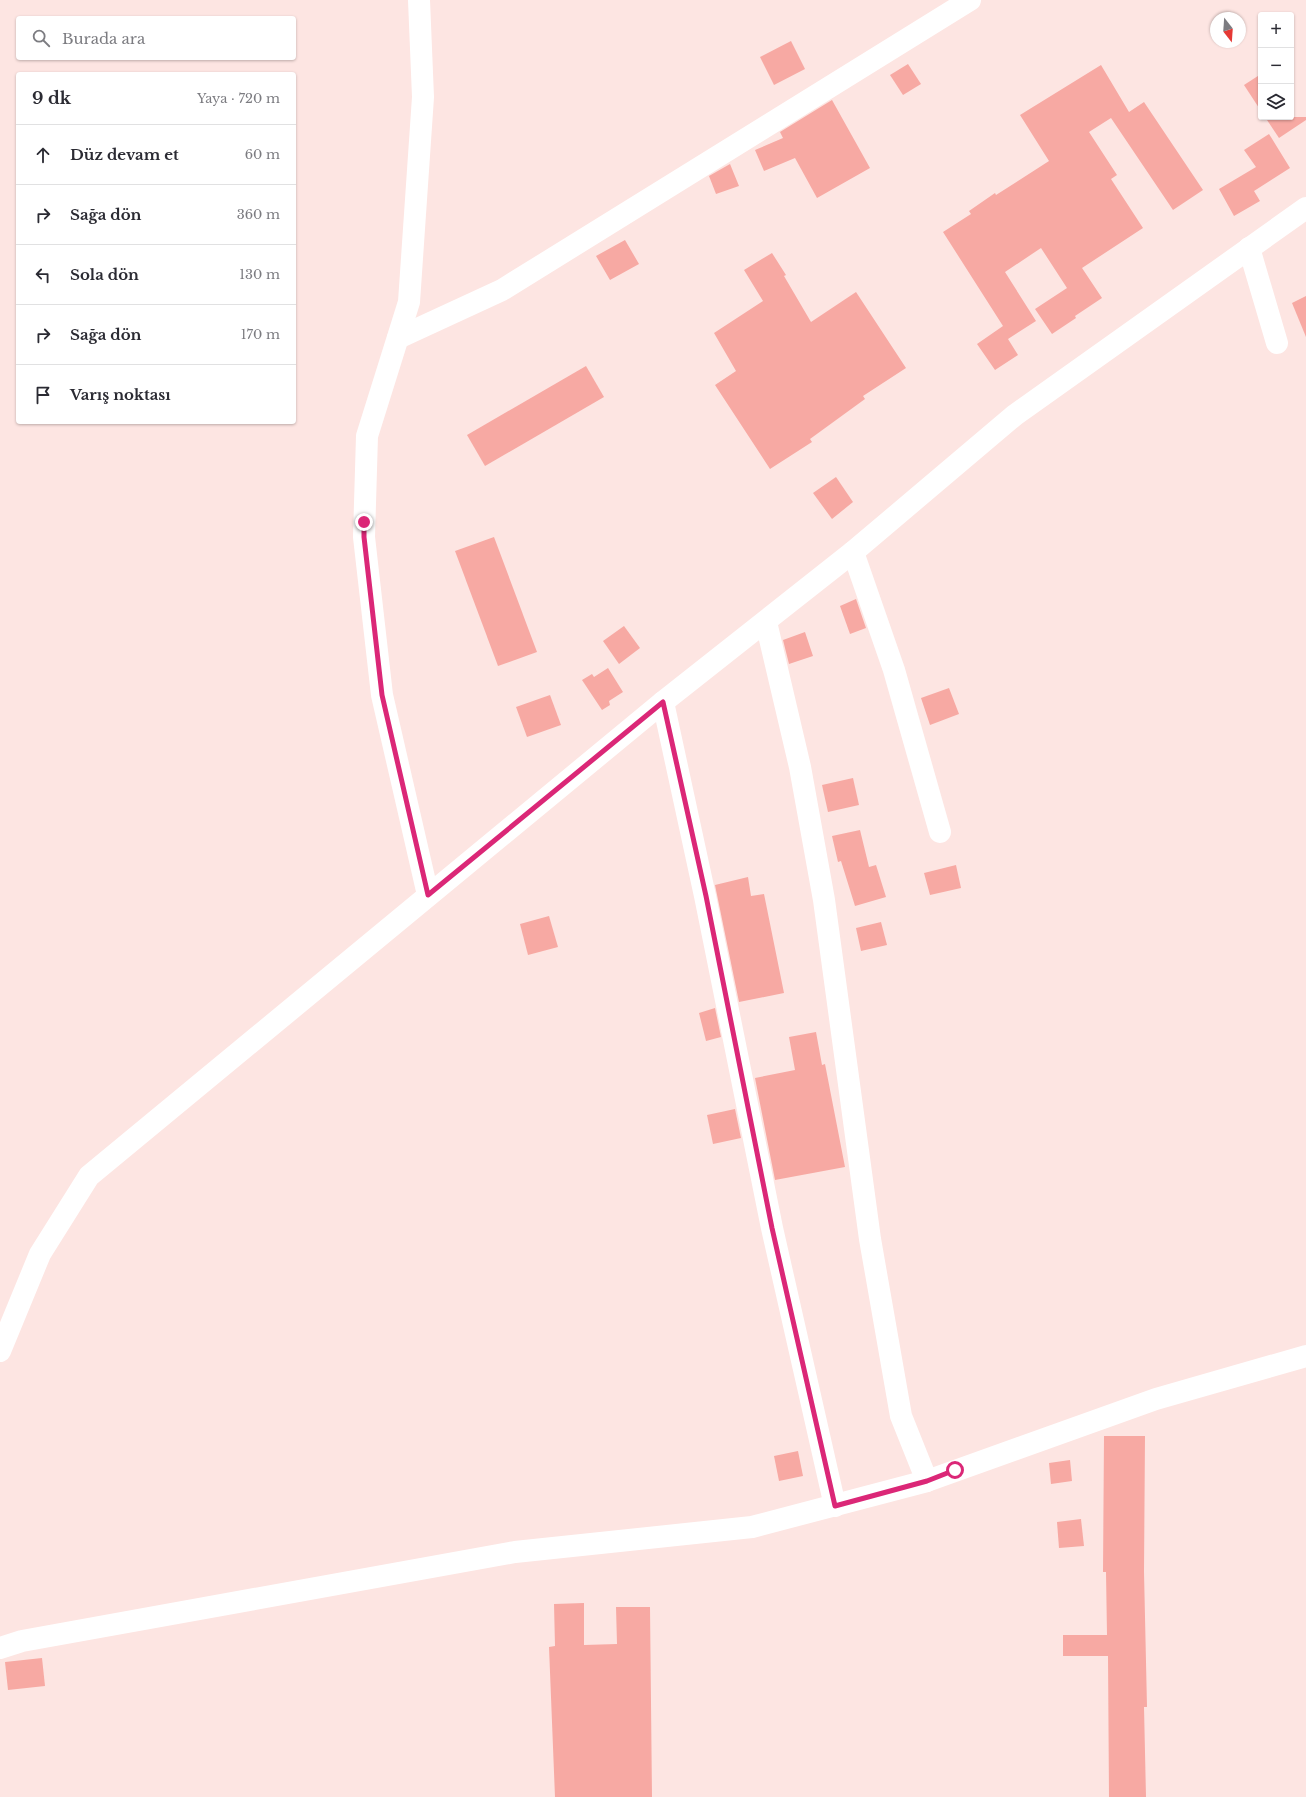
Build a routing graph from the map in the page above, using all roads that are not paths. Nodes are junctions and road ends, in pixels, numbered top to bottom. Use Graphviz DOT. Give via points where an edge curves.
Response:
graph roads {
  1 [pos="420,0"];
  2 [pos="970,0"];
  3 [pos="1306,208"];
  4 [pos="1249,248"];
  5 [pos="398,338"];
  6 [pos="1277,343"];
  7 [pos="854,552"];
  8 [pos="766,622"];
  9 [pos="663,702"];
  10 [pos="940,832"];
  11 [pos="428,895"];
  12 [pos="0,1351"];
  13 [pos="1306,1356"];
  14 [pos="927,1481"];
  15 [pos="835,1506"];
  16 [pos="0,1648"];
  1 -- 5 [label="street" via="422,97 409,302"];
  2 -- 5 [label="street" via="502,290"];
  3 -- 4 [label="street"];
  4 -- 6 [label="street"];
  4 -- 7 [label="street" via="1015,416"];
  5 -- 11 [label="street" via="367,436 364,537 382,695"];
  7 -- 8 [label="street"];
  7 -- 10 [label="street" via="894,670"];
  8 -- 9 [label="street"];
  8 -- 14 [label="street" via="800,767 824,900 870,1239 901,1416"];
  9 -- 11 [label="street"];
  9 -- 15 [label="street" via="706,896 772,1228"];
  11 -- 12 [label="street" via="89,1176 40,1254"];
  13 -- 14 [label="street" via="1156,1399"];
  14 -- 15 [label="street"];
  15 -- 16 [label="street" via="752,1527 507,1554 22,1641"];
}
